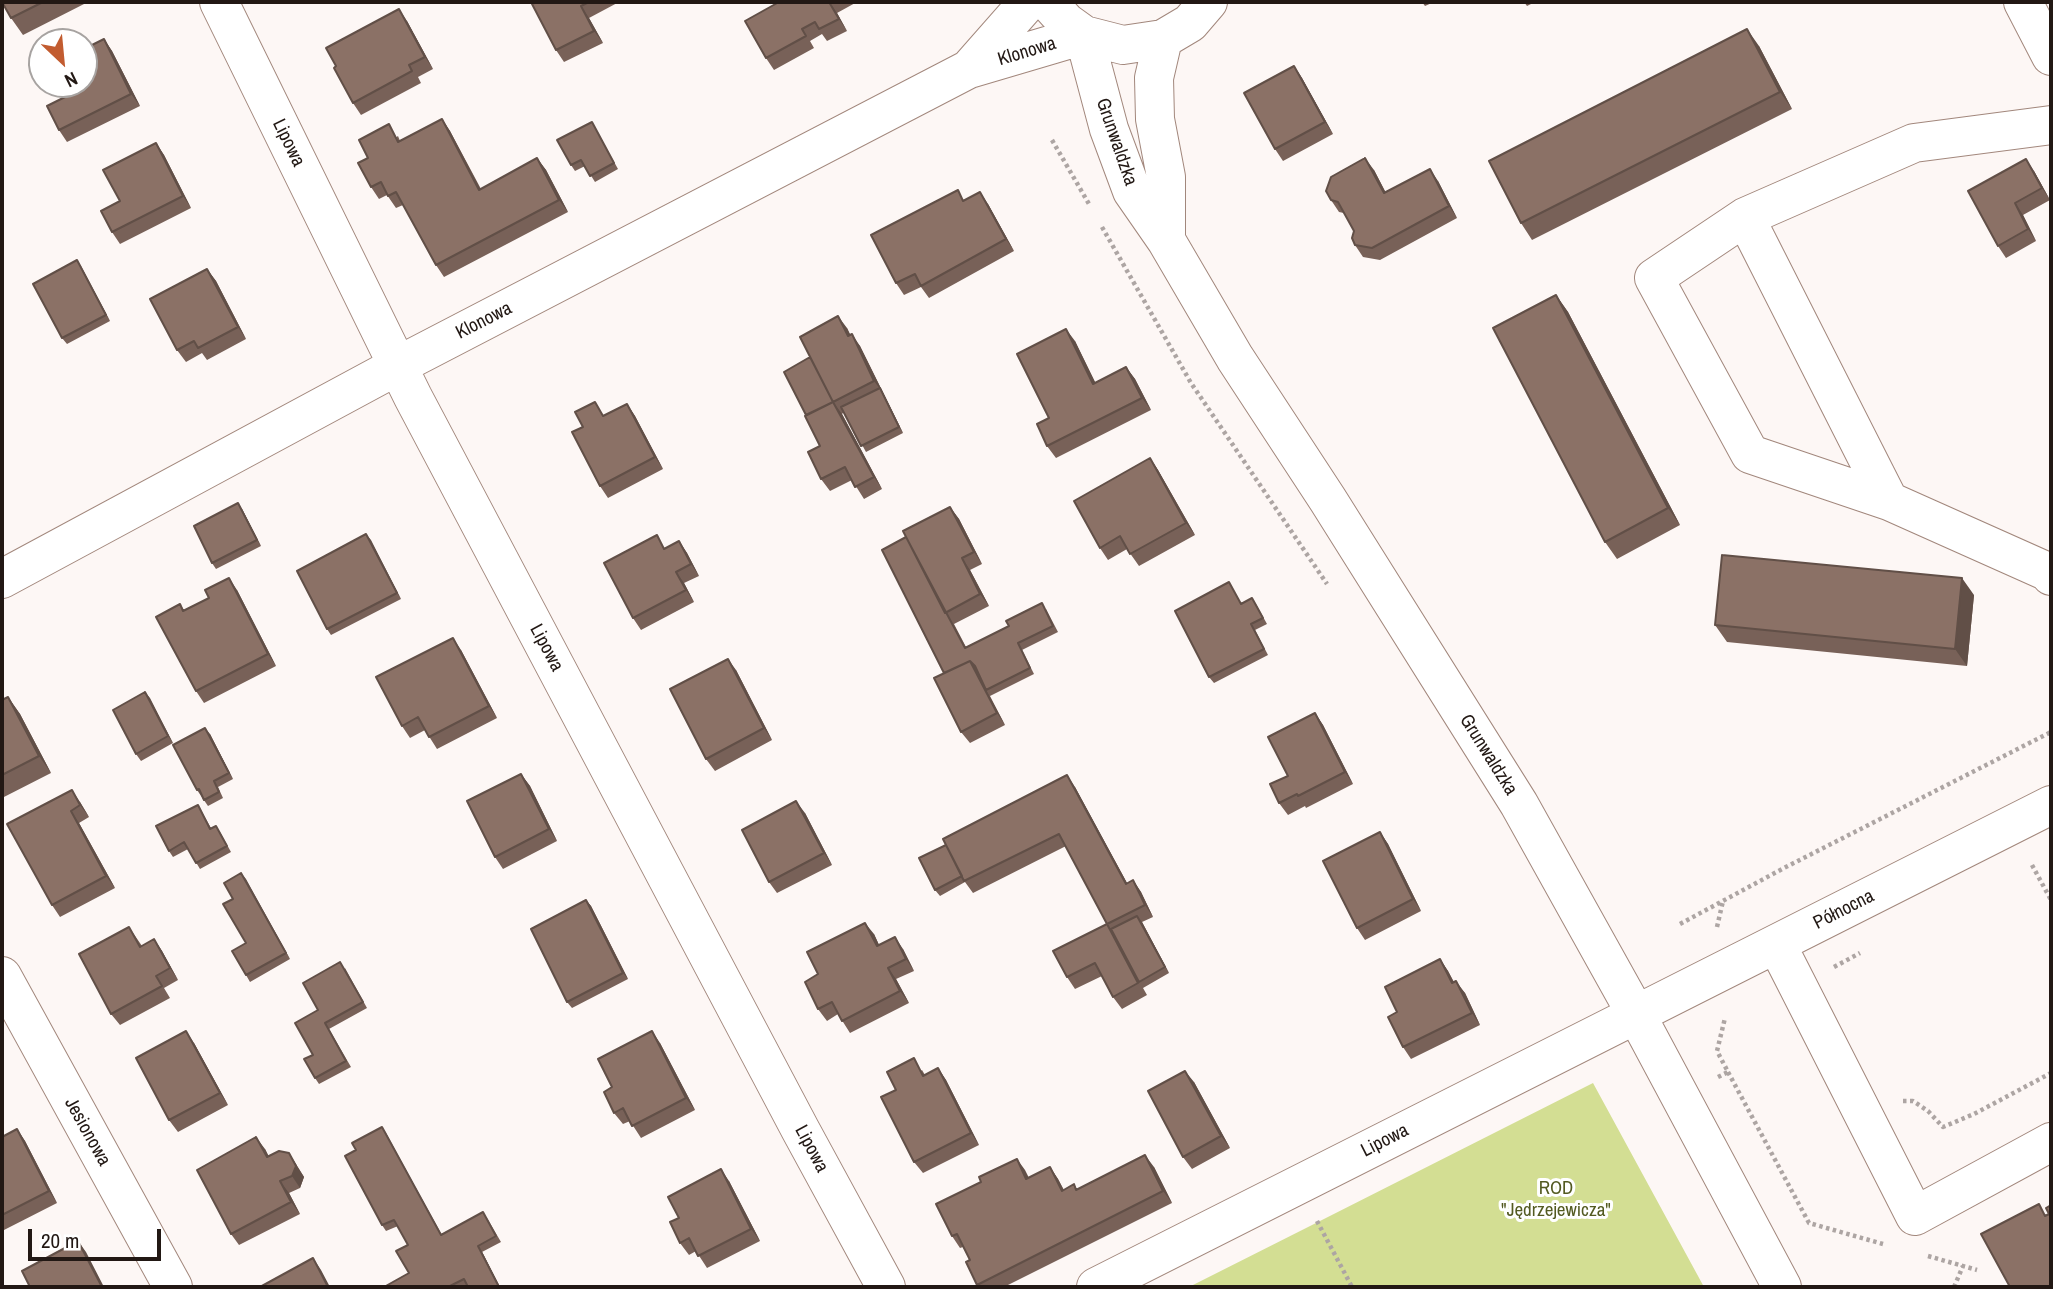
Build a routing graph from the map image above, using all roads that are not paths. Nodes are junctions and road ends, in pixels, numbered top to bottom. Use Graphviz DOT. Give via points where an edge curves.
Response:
graph roads {
  1 [pos="219,2"];
  2 [pos="1028,2"];
  3 [pos="1048,2"];
  4 [pos="1208,2"];
  5 [pos="2023,2"];
  6 [pos="1084,35"];
  7 [pos="1163,39"];
  8 [pos="2051,56"];
  9 [pos="969,69"];
  10 [pos="2051,125"];
  11 [pos="1745,217"];
  12 [pos="1166,240"];
  13 [pos="399,365"];
  14 [pos="1889,501"];
  15 [pos="2051,576"];
  16 [pos="2,579"];
  17 [pos="2051,805"];
  18 [pos="1777,945"];
  19 [pos="2,976"];
  20 [pos="1636,1014"];
  21 [pos="2051,1142"];
  22 [pos="173,1287"];
  23 [pos="886,1287"];
  24 [pos="1096,1287"];
  25 [pos="1782,1287"];
  1 -- 13 [label="street, Lipowa"];
  2 -- 9 [label="street, Klonowa"];
  3 -- 6 [label="street"];
  4 -- 7 [label="street" via="1190,23"];
  5 -- 8 [label="street"];
  6 -- 7 [label="street" via="1123,45"];
  6 -- 9 [label="street, Klonowa"];
  6 -- 12 [label="street, Grunwaldzka" via="1109,129 1132,191"];
  7 -- 12 [label="street, Grunwaldzka" via="1154,78 1154,119 1167,177"];
  9 -- 13 [label="street, Klonowa"];
  10 -- 11 [label="street" via="1914,143"];
  11 -- 14 [label="street"];
  11 -- 14 [label="street" via="1654,278 1750,453"];
  12 -- 20 [label="street, Grunwaldzka" via="1235,358 1519,804"];
  13 -- 16 [label="street, Klonowa"];
  13 -- 23 [label="street, Lipowa"];
  14 -- 15 [label="street"];
  17 -- 18 [label="street, Północna"];
  18 -- 20 [label="street, Północna"];
  18 -- 21 [label="street" via="1915,1216"];
  19 -- 22 [label="street, Jesionowa"];
  20 -- 24 [label="street, Lipowa"];
  20 -- 25 [label="street, Grunwaldzka"];
}
